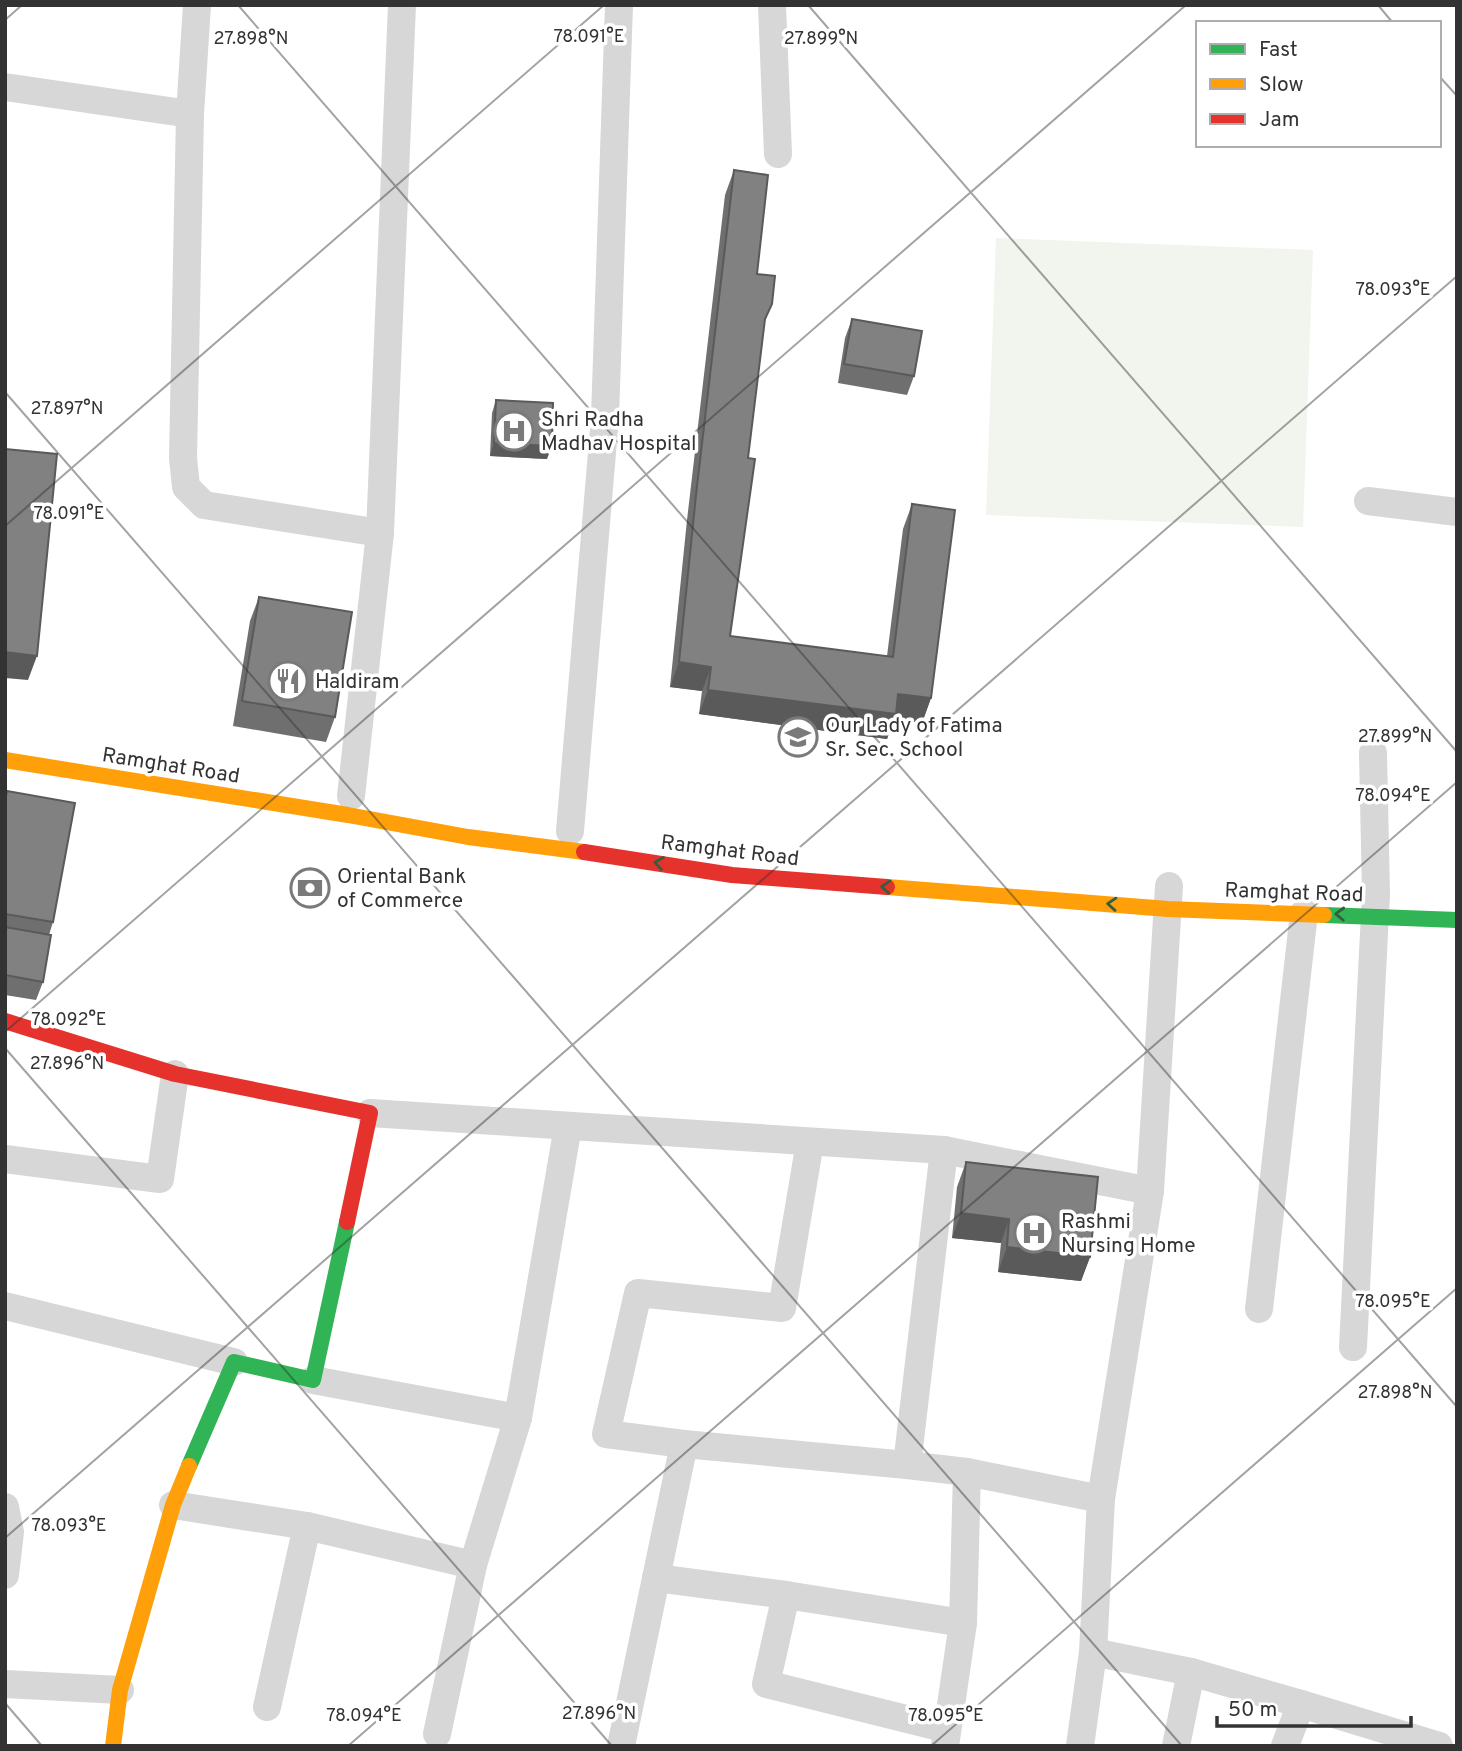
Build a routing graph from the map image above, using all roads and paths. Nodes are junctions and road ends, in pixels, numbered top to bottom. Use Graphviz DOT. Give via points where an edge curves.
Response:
graph roads {
  1 [pos="197,5"];
  2 [pos="402,5"];
  3 [pos="619,5"];
  4 [pos="772,5"];
  5 [pos="5,87"];
  6 [pos="190,114"];
  7 [pos="778,154"];
  8 [pos="1368,501"];
  9 [pos="1457,512"];
  10 [pos="380,533"];
  11 [pos="1373,753"];
  12 [pos="6,765"];
  13 [pos="351,796"];
  14 [pos="570,831"];
  15 [pos="1169,892"];
  16 [pos="1376,899"];
  17 [pos="1304,913"];
  18 [pos="1457,920"];
  19 [pos="5,1021"];
  20 [pos="175,1074"];
  21 [pos="370,1113"];
  22 [pos="568,1126"];
  23 [pos="810,1142"];
  24 [pos="944,1150"];
  25 [pos="5,1159"];
  26 [pos="1150,1191"];
  27 [pos="5,1306"];
  28 [pos="1259,1309"];
  29 [pos="1353,1347"];
  30 [pos="234,1363"];
  31 [pos="313,1380"];
  32 [pos="518,1418"];
  33 [pos="684,1444"];
  34 [pos="907,1465"];
  35 [pos="967,1472"];
  36 [pos="1101,1499"];
  37 [pos="173,1505"];
  38 [pos="5,1507"];
  39 [pos="307,1526"];
  40 [pos="473,1565"];
  41 [pos="5,1574"];
  42 [pos="656,1578"];
  43 [pos="786,1595"];
  44 [pos="963,1623"];
  45 [pos="1093,1652"];
  46 [pos="1191,1671"];
  47 [pos="5,1684"];
  48 [pos="120,1690"];
  49 [pos="1301,1704"];
  50 [pos="267,1707"];
  51 [pos="437,1734"];
  52 [pos="946,1737"];
  53 [pos="113,1746"];
  54 [pos="621,1746"];
  55 [pos="1080,1746"];
  56 [pos="1176,1746"];
  57 [pos="1284,1746"];
  58 [pos="1439,1746"];
  1 -- 6 [label="street"];
  2 -- 10 [label="street"];
  3 -- 14 [label="street" via="605,417"];
  4 -- 7 [label="street"];
  5 -- 6 [label="street"];
  6 -- 10 [label="street" via="186,487 204,505"];
  8 -- 9 [label="street"];
  10 -- 13 [label="street"];
  11 -- 16 [label="street"];
  15 -- 12 [label="main road, Ramghat Road, one-way" via="732,875"];
  15 -- 17 [label="main road, Ramghat Road"];
  15 -- 26 [label="street"];
  16 -- 17 [label="main road, Ramghat Road, one-way"];
  16 -- 18 [label="main road, Ramghat Road"];
  16 -- 29 [label="street"];
  17 -- 28 [label="street"];
  19 -- 20 [label="main road"];
  20 -- 21 [label="main road"];
  20 -- 25 [label="street" via="160,1179"];
  21 -- 22 [label="street"];
  21 -- 31 [label="main road"];
  22 -- 23 [label="street"];
  22 -- 32 [label="street"];
  23 -- 24 [label="street"];
  23 -- 33 [label="street" via="782,1308 638,1293 606,1434"];
  24 -- 26 [label="street"];
  24 -- 34 [label="street"];
  26 -- 36 [label="street"];
  27 -- 30 [label="street"];
  30 -- 31 [label="main road"];
  30 -- 37 [label="main road"];
  31 -- 32 [label="street"];
  32 -- 40 [label="street"];
  33 -- 34 [label="street"];
  33 -- 42 [label="street"];
  34 -- 35 [label="street"];
  35 -- 36 [label="street"];
  35 -- 44 [label="street"];
  36 -- 45 [label="street"];
  37 -- 39 [label="street"];
  37 -- 48 [label="main road"];
  38 -- 41 [label="street" via="10,1532"];
  39 -- 40 [label="street"];
  39 -- 50 [label="street"];
  40 -- 51 [label="street"];
  42 -- 43 [label="street"];
  42 -- 54 [label="street"];
  43 -- 44 [label="street"];
  43 -- 52 [label="street" via="766,1684"];
  44 -- 52 [label="street"];
  45 -- 46 [label="street"];
  45 -- 55 [label="street"];
  46 -- 49 [label="street"];
  46 -- 56 [label="street"];
  47 -- 48 [label="street"];
  48 -- 53 [label="main road"];
  49 -- 57 [label="street"];
  49 -- 58 [label="street"];
}
